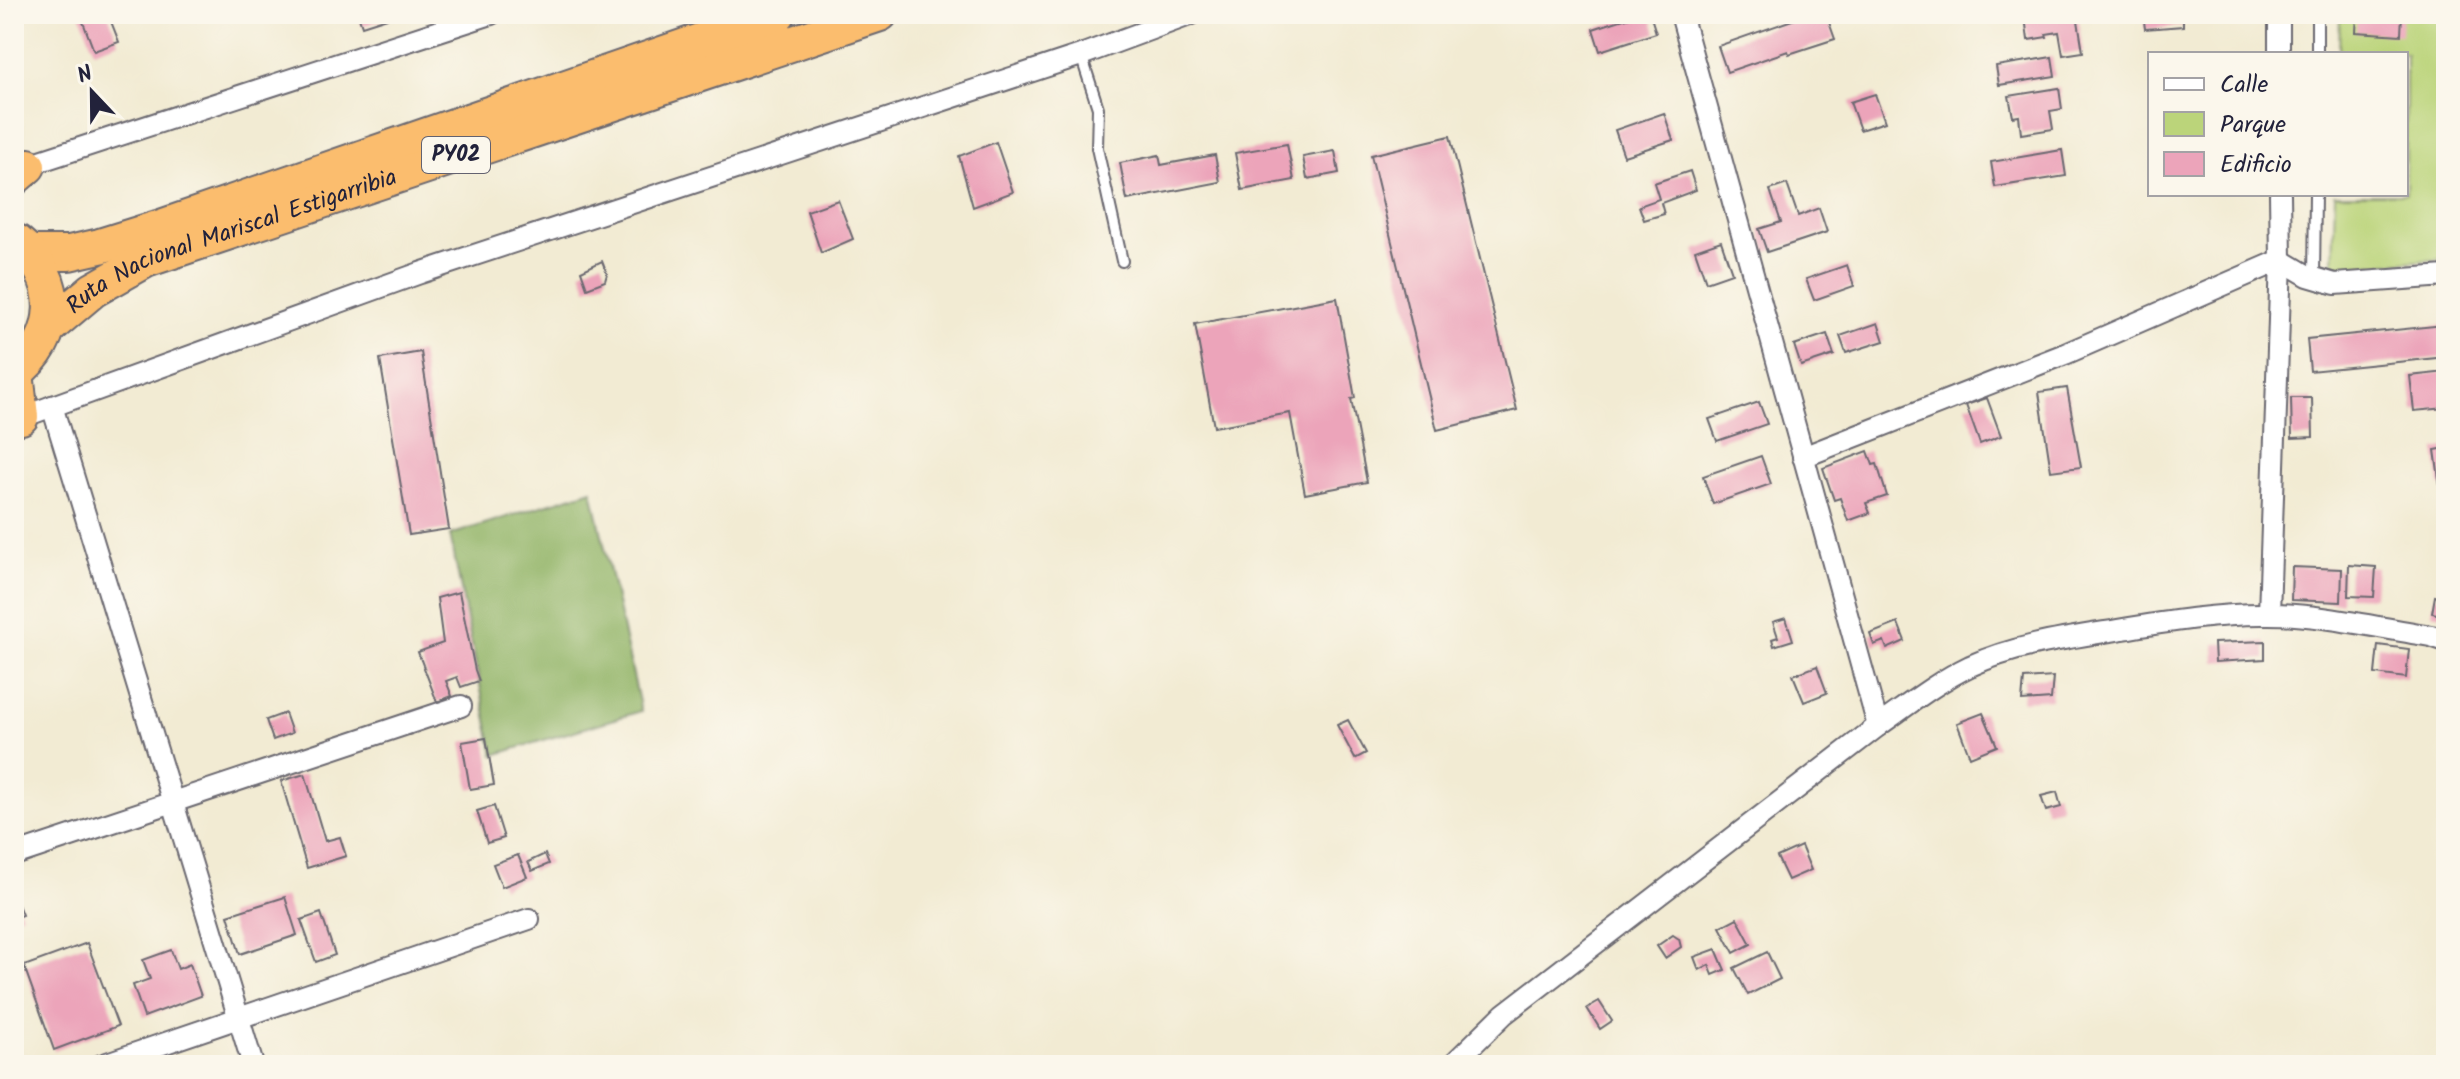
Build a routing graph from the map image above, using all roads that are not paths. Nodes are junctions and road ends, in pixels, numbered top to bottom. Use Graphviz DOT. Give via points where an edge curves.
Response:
graph roads {
  1 [pos="422,14"];
  2 [pos="491,14"];
  3 [pos="778,14"];
  4 [pos="880,14"];
  5 [pos="1192,14"];
  6 [pos="1681,14"];
  7 [pos="2279,14"];
  8 [pos="2317,14"];
  9 [pos="458,19"];
  10 [pos="428,34"];
  11 [pos="2279,52"];
  12 [pos="2317,52"];
  13 [pos="1081,55"];
  14 [pos="19,171"];
  15 [pos="2280,196"];
  16 [pos="2315,196"];
  17 [pos="22,246"];
  18 [pos="2281,260"];
  19 [pos="1122,261"];
  20 [pos="2446,276"];
  21 [pos="2314,278"];
  22 [pos="48,328"];
  23 [pos="15,373"];
  24 [pos="23,416"];
  25 [pos="1803,457"];
  26 [pos="2269,614"];
  27 [pos="2446,641"];
  28 [pos="461,706"];
  29 [pos="1878,726"];
  30 [pos="172,802"];
  31 [pos="14,855"];
  32 [pos="529,919"];
  33 [pos="239,1019"];
  34 [pos="101,1065"];
  35 [pos="253,1065"];
  36 [pos="1452,1065"];
  1 -- 10 [label="street"];
  2 -- 9 [label="street"];
  3 -- 17 [label="highway, Ruta Nacional Mariscal Estigarribia / PY02" via="146,232 69,253"];
  4 -- 22 [label="highway, Ruta Nacional Mariscal Estigarribia / PY02" via="146,260 93,290"];
  5 -- 13 [label="street"];
  6 -- 25 [label="street"];
  7 -- 11 [label="street"];
  8 -- 12 [label="lane"];
  9 -- 10 [label="street"];
  10 -- 14 [label="street"];
  13 -- 19 [label="lane" via="1098,108 1097,148"];
  13 -- 24 [label="street" via="420,273"];
  15 -- 18 [label="street"];
  16 -- 21 [label="lane"];
  17 -- 22 [label="highway, PY02" via="42,269 49,288"];
  18 -- 21 [label="street"];
  18 -- 25 [label="street" via="2065,354"];
  18 -- 26 [label="street"];
  20 -- 21 [label="street" via="2335,284"];
  22 -- 23 [label="highway, PY02" via="35,355"];
  23 -- 24 [label="highway"];
  24 -- 30 [label="street"];
  25 -- 29 [label="street"];
  26 -- 27 [label="street"];
  26 -- 29 [label="street" via="2169,622 2005,652 1956,674"];
  28 -- 30 [label="street"];
  29 -- 36 [label="street" via="1504,1014"];
  30 -- 31 [label="street"];
  30 -- 33 [label="street"];
  32 -- 33 [label="street"];
  33 -- 34 [label="street"];
  33 -- 35 [label="street"];
}
